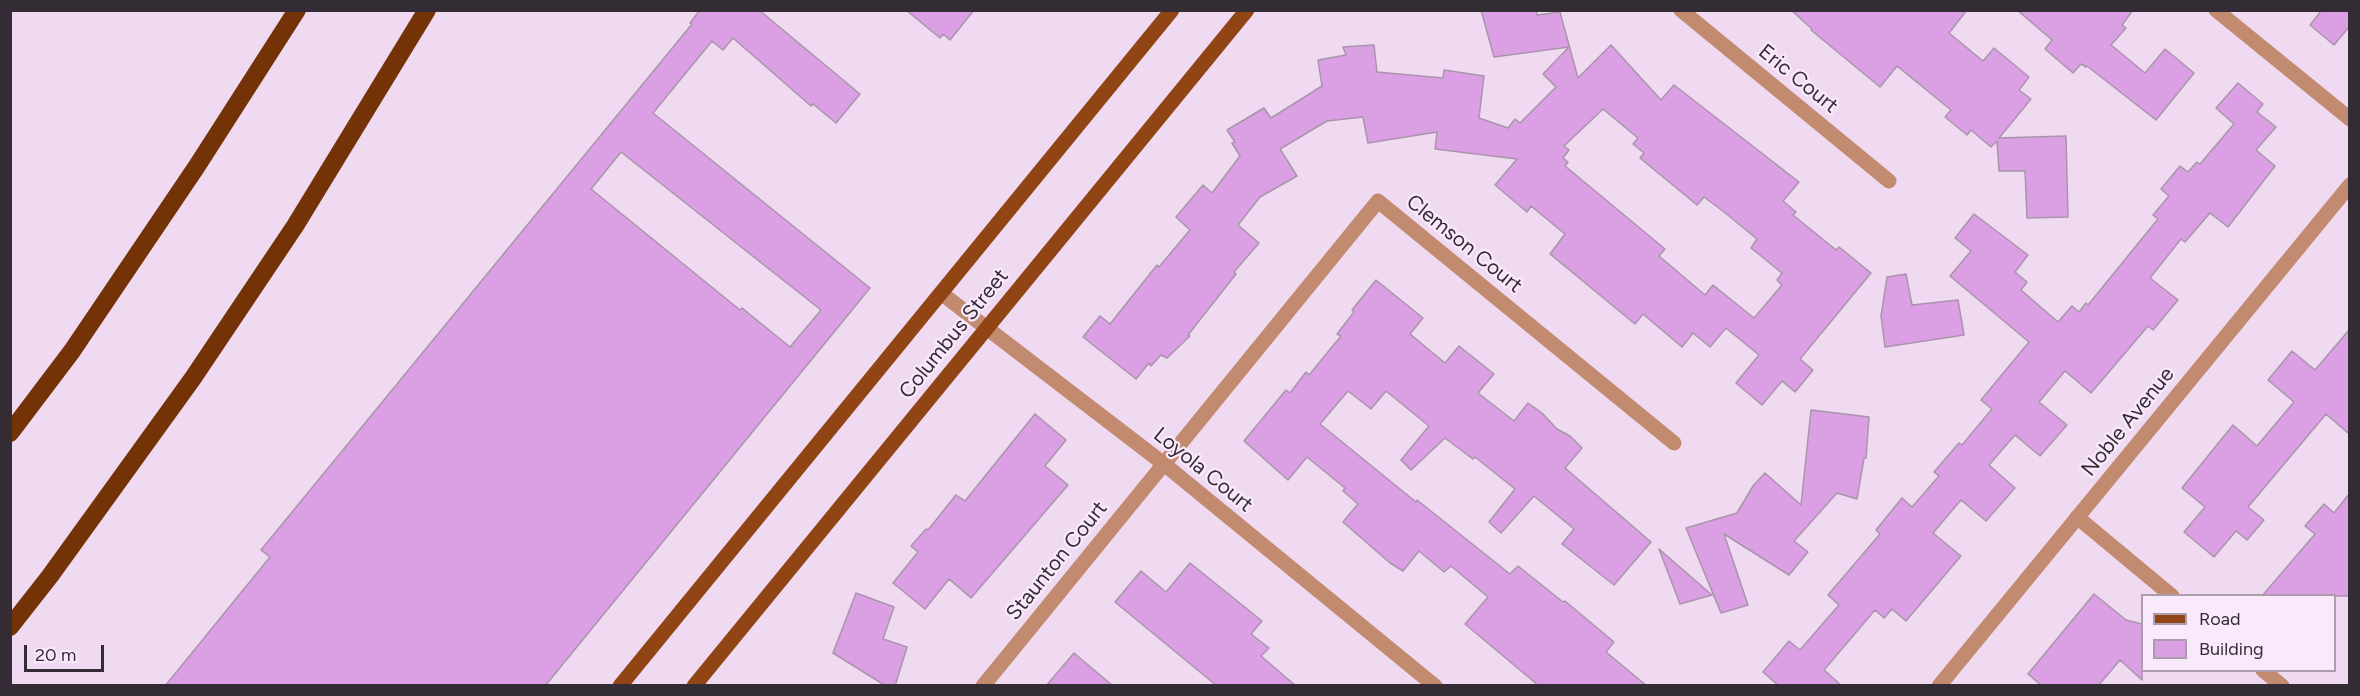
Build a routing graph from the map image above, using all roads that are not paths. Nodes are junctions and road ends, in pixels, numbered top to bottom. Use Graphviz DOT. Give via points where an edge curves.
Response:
graph roads {
  1 [pos="297,10"];
  2 [pos="427,10"];
  3 [pos="1172,10"];
  4 [pos="1247,10"];
  5 [pos="1681,10"];
  6 [pos="2216,10"];
  7 [pos="2349,120"];
  8 [pos="1888,181"];
  9 [pos="2349,185"];
  10 [pos="941,293"];
  11 [pos="986,328"];
  12 [pos="10,433"];
  13 [pos="1674,443"];
  14 [pos="1164,464"];
  15 [pos="2077,517"];
  16 [pos="2170,594"];
  17 [pos="10,627"];
  18 [pos="2266,672"];
  19 [pos="620,686"];
  20 [pos="694,686"];
  21 [pos="983,686"];
  22 [pos="1435,686"];
  23 [pos="1939,686"];
  24 [pos="2282,686"];
  1 -- 12 [label="highway" via="72,351"];
  2 -- 17 [label="highway" via="294,226 193,378"];
  3 -- 10 [label="main road, Columbus Street"];
  4 -- 11 [label="main road, Columbus Street"];
  5 -- 8 [label="street, Eric Court"];
  6 -- 7 [label="street"];
  9 -- 15 [label="street, Noble Avenue"];
  10 -- 11 [label="street, Loyola Court"];
  10 -- 19 [label="main road, Columbus Street"];
  11 -- 14 [label="street, Loyola Court"];
  11 -- 20 [label="main road, Columbus Street"];
  13 -- 14 [label="street, Clemson Court" via="1378,201"];
  14 -- 21 [label="street, Staunton Court"];
  14 -- 22 [label="street, Loyola Court"];
  15 -- 16 [label="street"];
  15 -- 23 [label="street, Noble Avenue"];
  18 -- 24 [label="street"];
}
